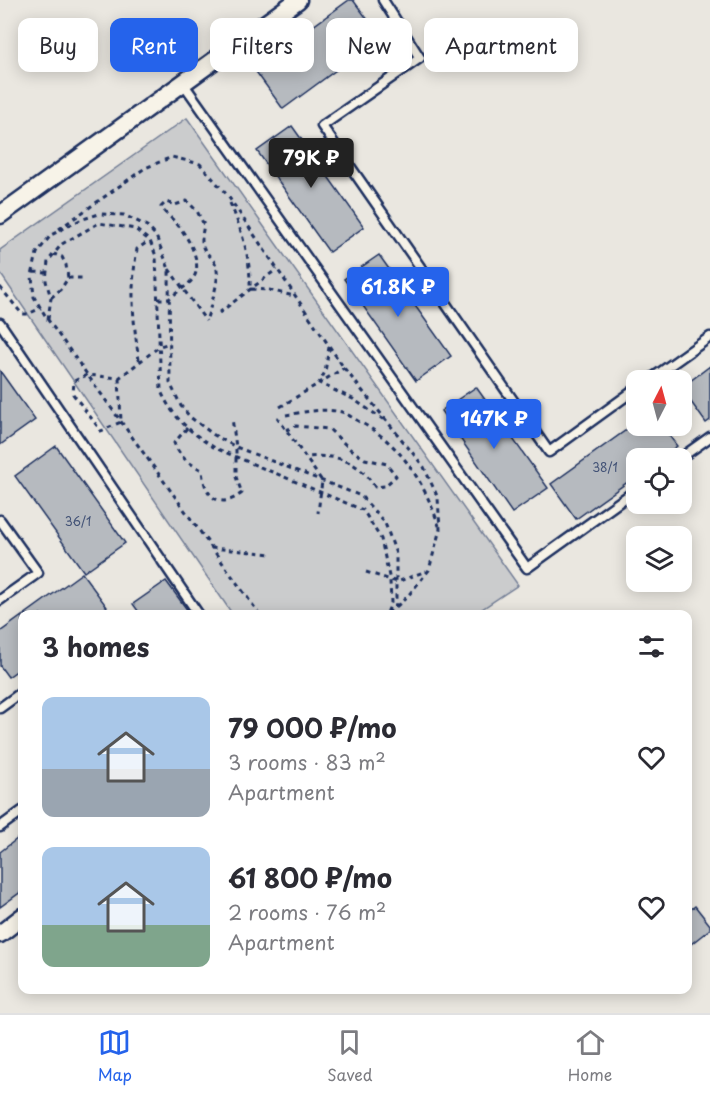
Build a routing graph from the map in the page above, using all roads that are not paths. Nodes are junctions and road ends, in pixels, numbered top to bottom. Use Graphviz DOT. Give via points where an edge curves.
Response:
graph roads {
  1 [pos="298,0"];
  2 [pos="383,0"];
  3 [pos="183,83"];
  4 [pos="0,215"];
  5 [pos="0,323"];
  6 [pos="710,337"];
  7 [pos="664,370"];
  8 [pos="626,396"];
  9 [pos="710,437"];
  10 [pos="692,450"];
  11 [pos="626,497"];
  12 [pos="0,520"];
  13 [pos="0,600"];
  14 [pos="196,610"];
  15 [pos="18,695"];
  16 [pos="0,708"];
  17 [pos="18,814"];
  18 [pos="0,827"];
  19 [pos="18,920"];
  20 [pos="0,934"];
  1 -- 3 [label="street"];
  2 -- 8 [label="lane" via="420,58 322,126 549,452"];
  3 -- 4 [label="street"];
  3 -- 11 [label="lane" via="527,568"];
  5 -- 14 [label="lane"];
  6 -- 7 [label="lane"];
  9 -- 10 [label="lane"];
  12 -- 13 [label="lane" via="38,573"];
  15 -- 16 [label="lane"];
  17 -- 18 [label="lane"];
  19 -- 20 [label="street"];
}
